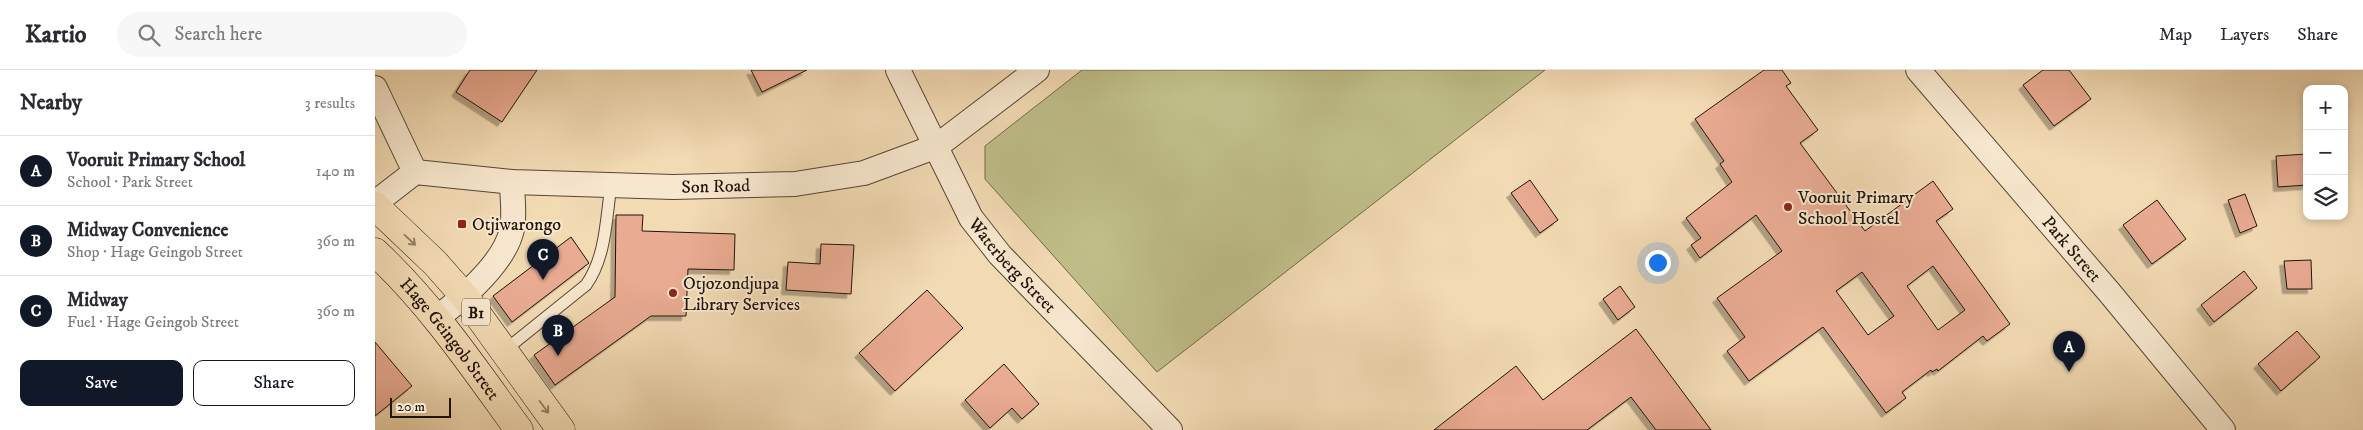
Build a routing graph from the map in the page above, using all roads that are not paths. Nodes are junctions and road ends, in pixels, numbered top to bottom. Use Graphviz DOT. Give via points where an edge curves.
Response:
graph roads {
  1 [pos="898,70"];
  2 [pos="1037,70"];
  3 [pos="1918,70"];
  4 [pos="375,88"];
  5 [pos="937,146"];
  6 [pos="415,172"];
  7 [pos="513,182"];
  8 [pos="611,185"];
  9 [pos="375,205"];
  10 [pos="375,252"];
  11 [pos="465,297"];
  12 [pos="437,318"];
  13 [pos="503,351"];
  14 [pos="525,382"];
  15 [pos="498,401"];
  16 [pos="519,430"];
  17 [pos="561,430"];
  18 [pos="1170,430"];
  19 [pos="2223,430"];
  1 -- 5 [label="street, Waterberg Street"];
  2 -- 5 [label="street, Son Road"];
  3 -- 19 [label="street, Park Street" via="2103,284"];
  4 -- 6 [label="street"];
  5 -- 8 [label="street, Son Road" via="864,172 795,184"];
  5 -- 18 [label="street, Waterberg Street" via="971,218 999,255"];
  6 -- 7 [label="street, Son Road"];
  6 -- 9 [label="street"];
  7 -- 8 [label="street, Son Road"];
  7 -- 11 [label="street" via="512,227 504,250"];
  8 -- 13 [label="lane" via="596,271 586,285"];
  9 -- 11 [label="highway, Hage Geingob Street / B1, one-way"];
  10 -- 12 [label="highway, Hage Geingob Street / B1"];
  11 -- 12 [label="street"];
  11 -- 13 [label="highway, Hage Geingob Street / B1"];
  12 -- 15 [label="highway, Hage Geingob Street / B1"];
  13 -- 14 [label="highway, Hage Geingob Street / B1"];
  14 -- 15 [label="highway"];
  14 -- 17 [label="highway, Hage Geingob Street / B1, one-way"];
  15 -- 16 [label="highway, Hage Geingob Street / B1"];
}
